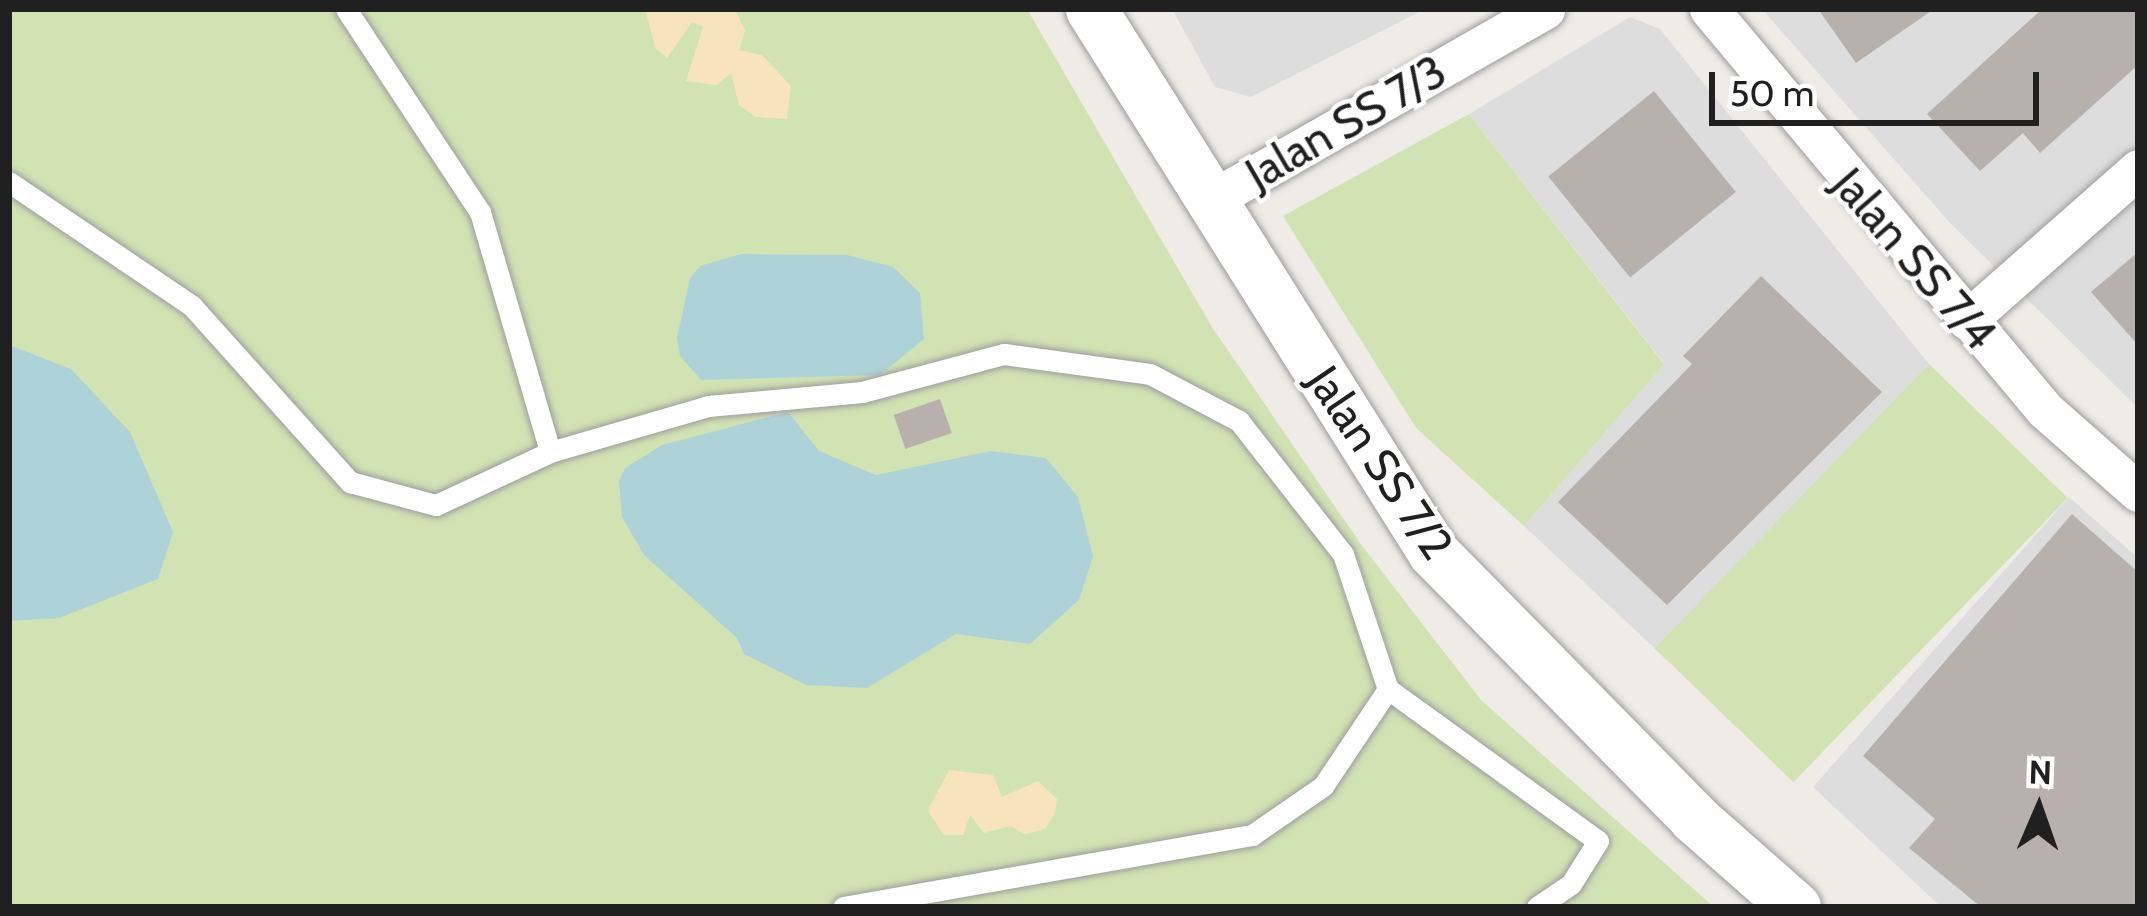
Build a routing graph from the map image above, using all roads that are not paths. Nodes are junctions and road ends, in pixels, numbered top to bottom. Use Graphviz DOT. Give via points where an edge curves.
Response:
graph roads {
  1 [pos="346,9"];
  2 [pos="1091,9"];
  3 [pos="1545,9"];
  4 [pos="1709,9"];
  5 [pos="2138,169"];
  6 [pos="9,182"];
  7 [pos="1209,201"];
  8 [pos="1967,320"];
  9 [pos="550,452"];
  10 [pos="2138,492"];
  11 [pos="1388,689"];
  12 [pos="843,907"];
  13 [pos="1538,907"];
  14 [pos="1795,907"];
  1 -- 9 [label="lane" via="480,212"];
  2 -- 7 [label="street, Jalan SS 7/2"];
  3 -- 7 [label="street, Jalan SS 7/3"];
  4 -- 8 [label="street, Jalan SS 7/4"];
  5 -- 8 [label="street"];
  6 -- 9 [label="lane" via="192,306 350,482 436,505"];
  7 -- 14 [label="street, Jalan SS 7/2" via="1433,552 1694,818"];
  8 -- 10 [label="street, Jalan SS 7/4" via="2044,410"];
  9 -- 11 [label="lane" via="708,406 862,392 1004,354 1150,374 1239,421 1343,554"];
  11 -- 12 [label="lane" via="1323,786 1252,835"];
  11 -- 13 [label="lane" via="1598,842 1571,884"];
}
